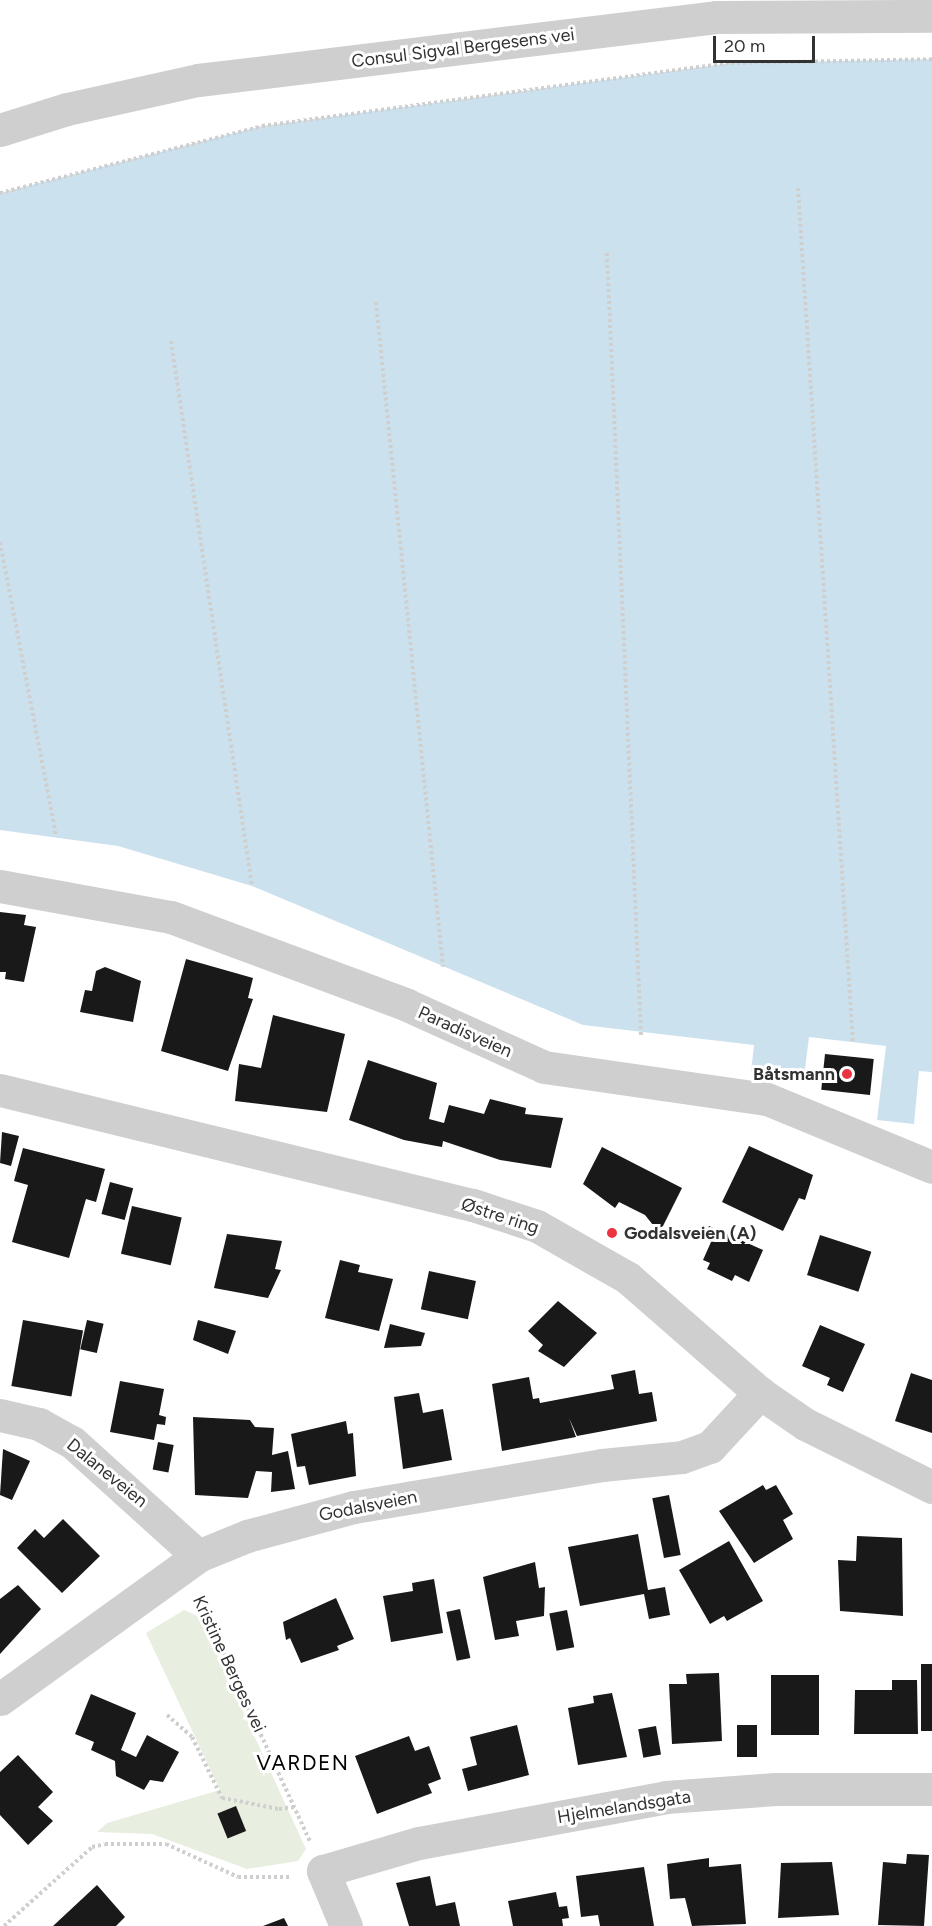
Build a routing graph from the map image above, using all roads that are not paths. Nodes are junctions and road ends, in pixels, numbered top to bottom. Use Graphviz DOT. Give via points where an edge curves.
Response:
graph roads {
  1 [pos="932,16"];
  2 [pos="0,130"];
  3 [pos="0,886"];
  4 [pos="0,1090"];
  5 [pos="932,1167"];
  6 [pos="760,1393"];
  7 [pos="0,1415"];
  8 [pos="932,1487"];
  9 [pos="191,1562"];
  10 [pos="0,1699"];
  11 [pos="932,1789"];
  12 [pos="346,1926"];
  1 -- 2 [label="street, Consul Sigval Bergesens vei" via="716,17 209,79 67,109"];
  3 -- 5 [label="street, Paradisveien" via="171,917 407,1005 544,1067 767,1099"];
  4 -- 6 [label="street, Østre ring" via="472,1205 537,1226 628,1278"];
  6 -- 8 [label="street, Østre ring" via="834,1443"];
  6 -- 9 [label="street, Godalsveien" via="710,1448 682,1457 602,1465 354,1507 246,1536"];
  7 -- 9 [label="street, Dalaneveien" via="39,1424 72,1442"];
  9 -- 10 [label="street, Godalsveien"];
  11 -- 12 [label="street, Hjelmelandsgata" via="777,1789 666,1797 419,1843 323,1872"];
}
